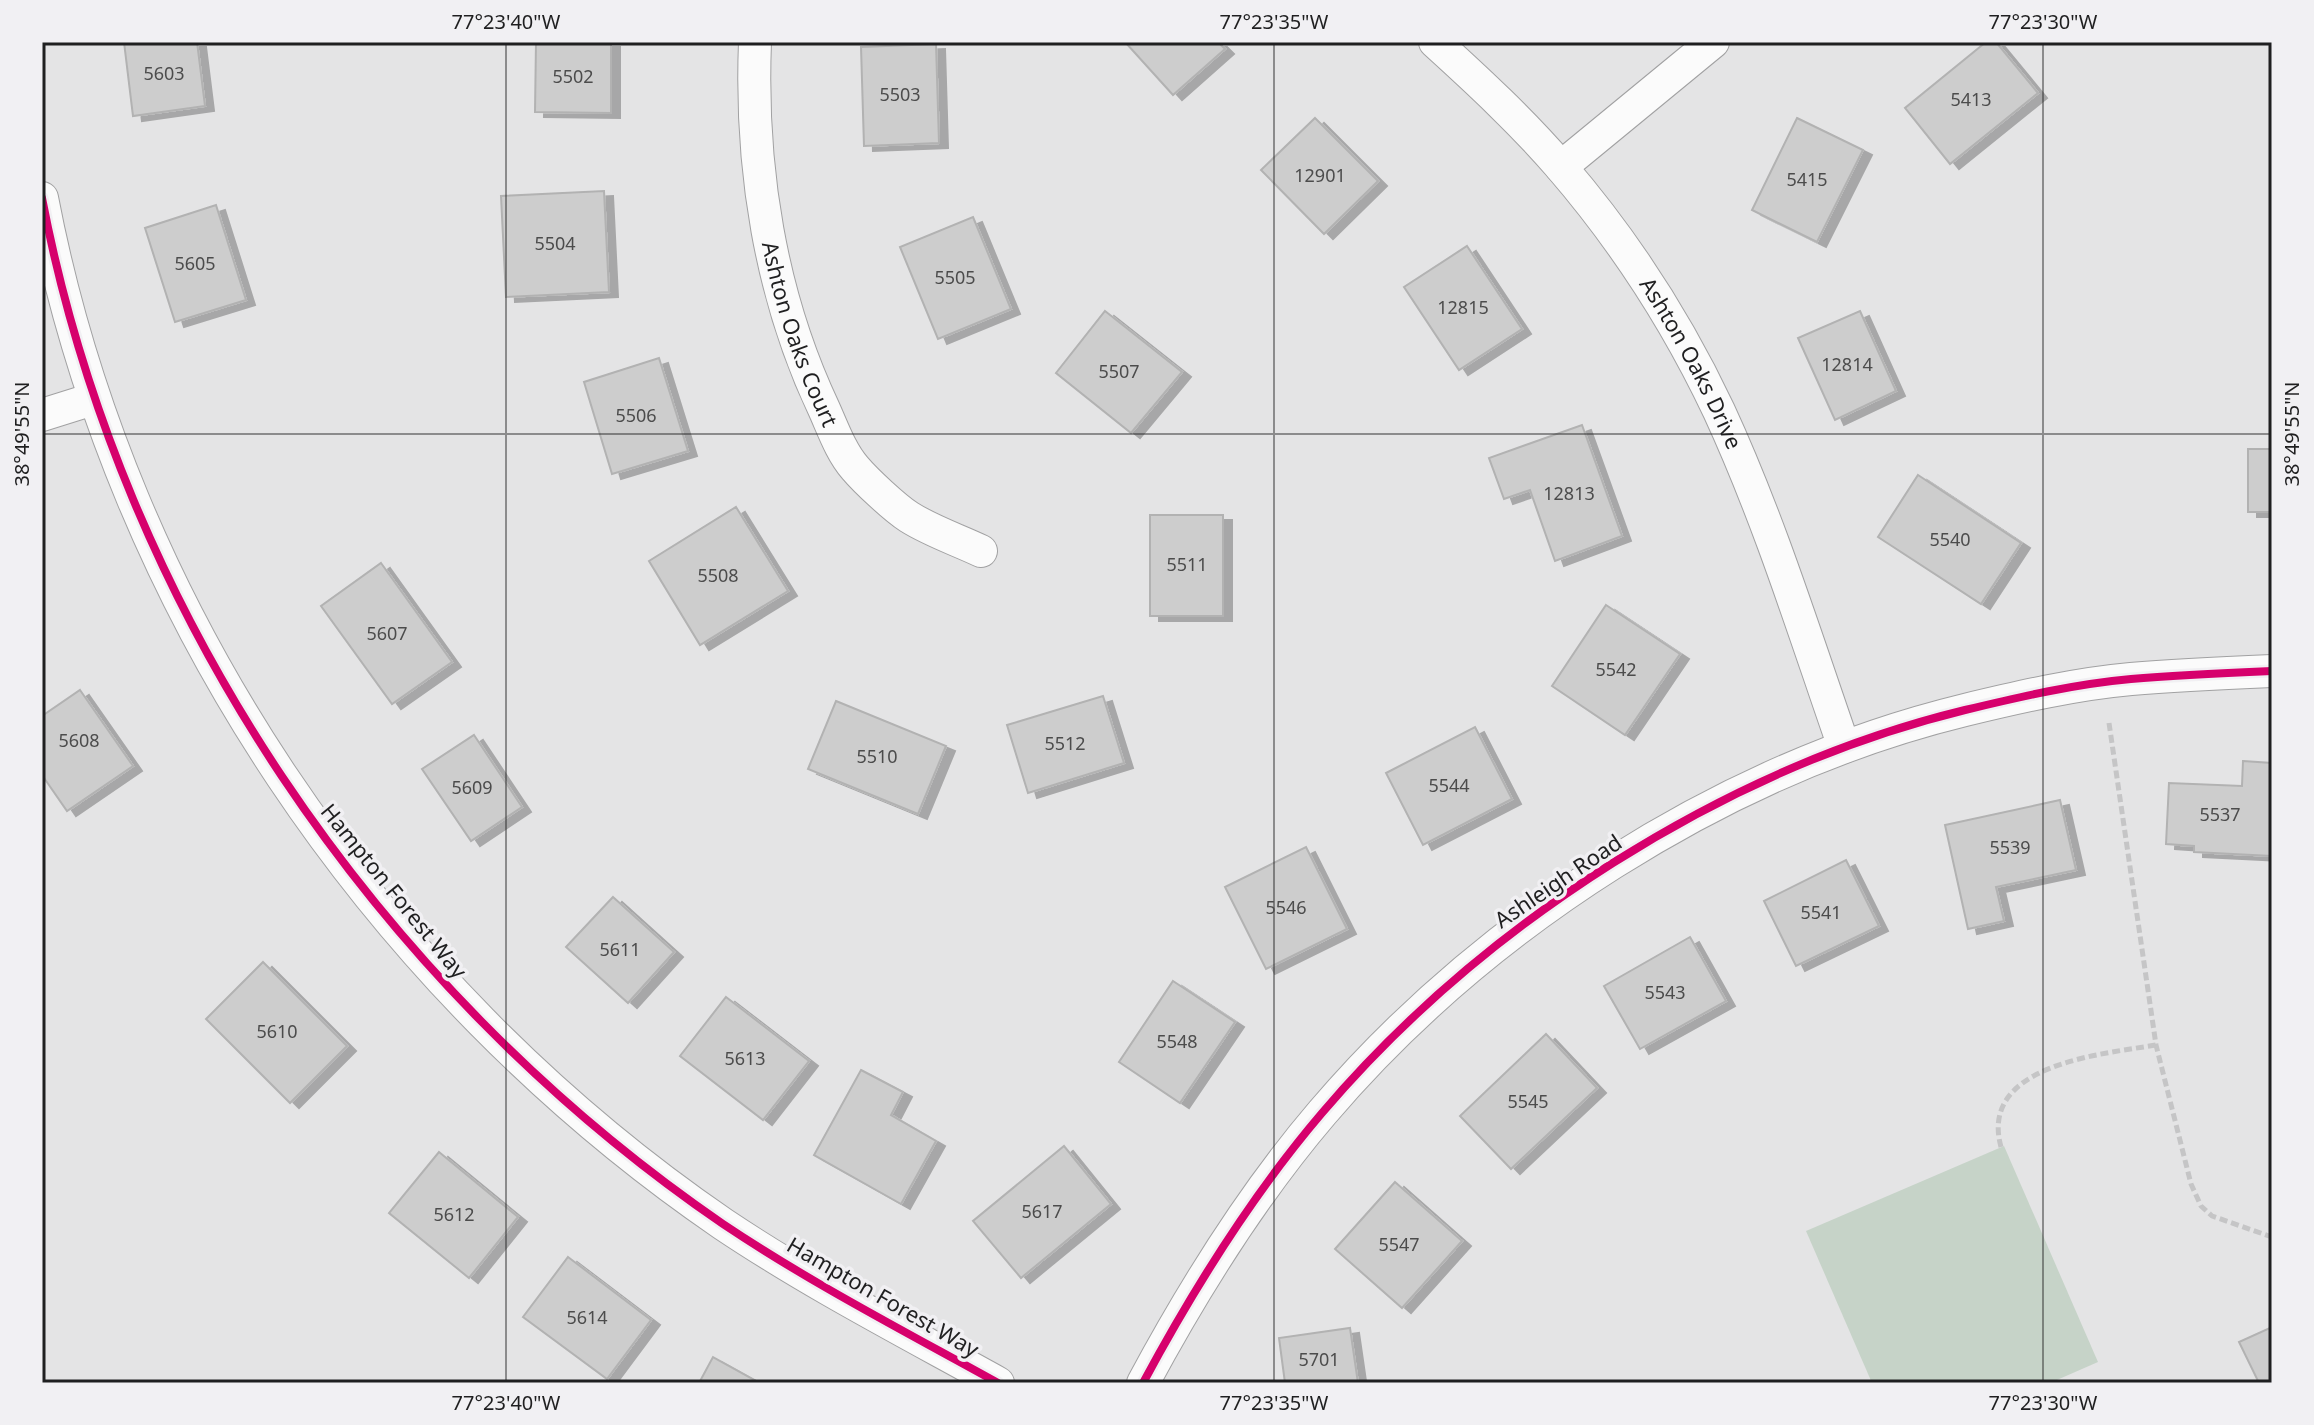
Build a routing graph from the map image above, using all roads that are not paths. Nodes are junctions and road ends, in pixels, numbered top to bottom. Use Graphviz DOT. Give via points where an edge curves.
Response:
graph roads {
  1 [pos="755,42"];
  2 [pos="1435,42"];
  3 [pos="1713,42"];
  4 [pos="1561,167"];
  5 [pos="42,198"];
  6 [pos="93,399"];
  7 [pos="42,415"];
  8 [pos="981,551"];
  9 [pos="2272,671"];
  10 [pos="1844,747"];
  11 [pos="998,1383"];
  12 [pos="1143,1383"];
  1 -- 8 [label="street, Ashton Oaks Court" via="760,187 778,284 809,377 855,468 909,517"];
  2 -- 4 [label="street, Ashton Oaks Drive"];
  3 -- 4 [label="street"];
  4 -- 10 [label="street, Ashton Oaks Drive" via="1632,260 1718,409 1756,498"];
  5 -- 6 [label="street, Hampton Forest Way"];
  6 -- 7 [label="street"];
  6 -- 11 [label="street, Hampton Forest Way" via="151,541 247,723 351,874 466,1007 589,1122 722,1223 814,1281"];
  9 -- 10 [label="street, Ashleigh Road" via="2128,679 2048,692 1961,711"];
  10 -- 12 [label="street, Ashleigh Road" via="1735,795 1622,857 1510,934 1411,1019 1322,1113 1247,1210"];
}
